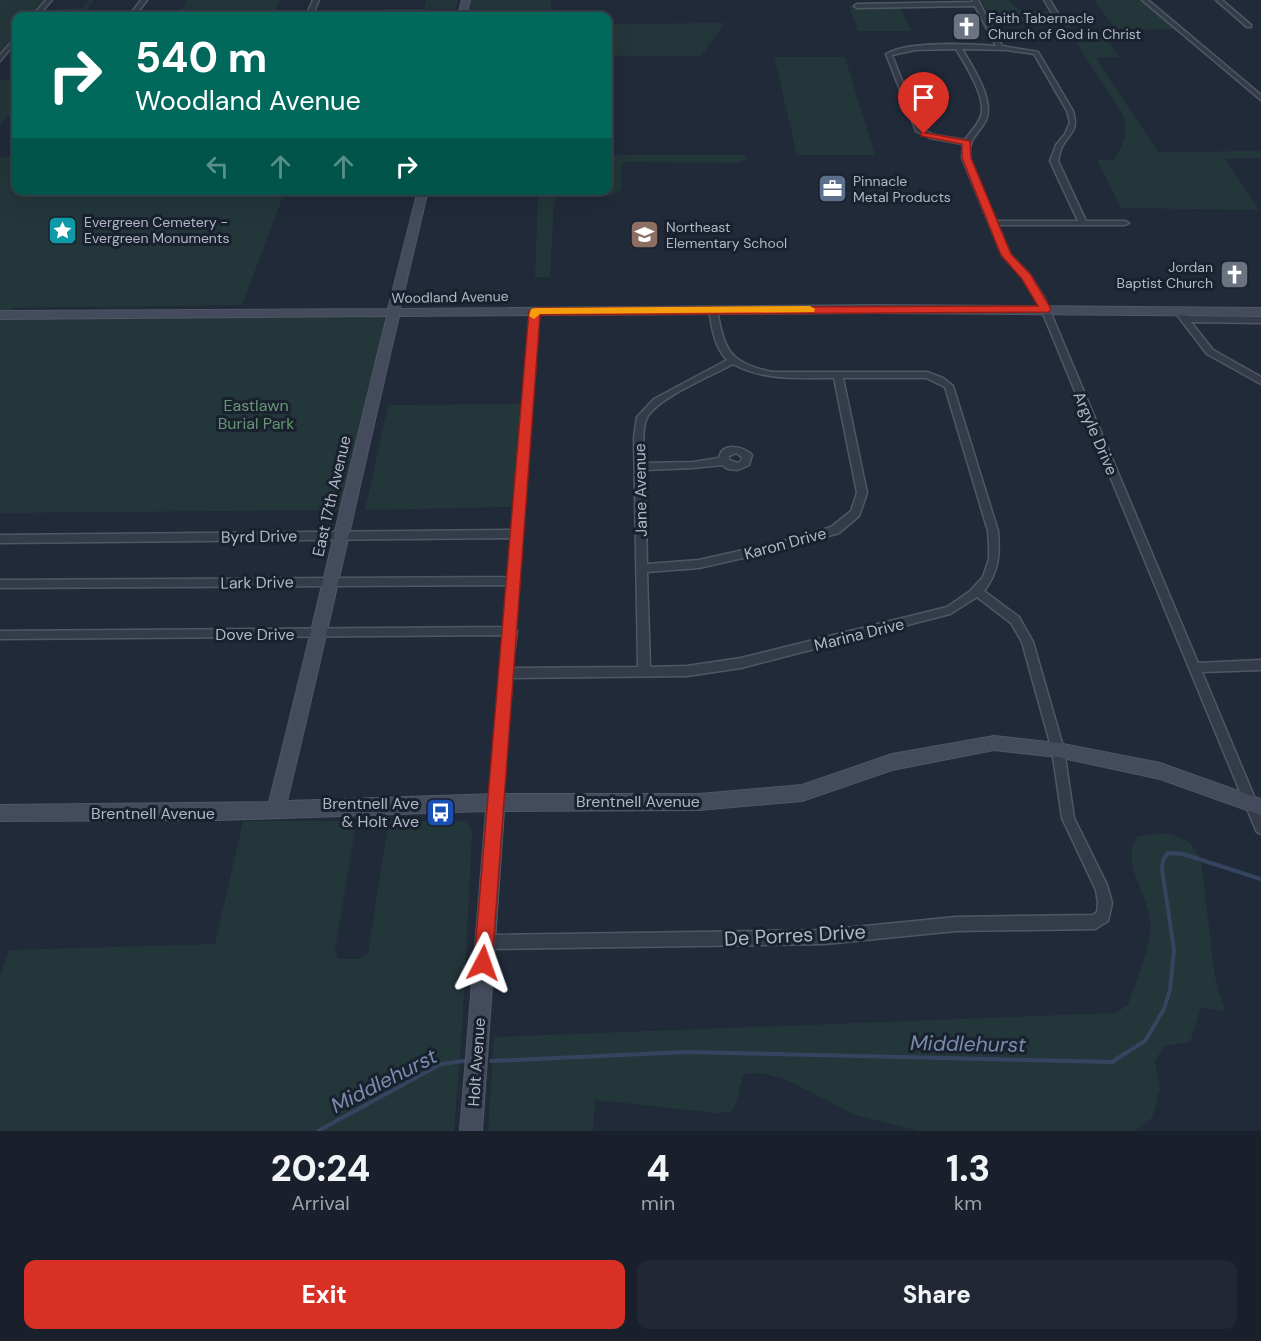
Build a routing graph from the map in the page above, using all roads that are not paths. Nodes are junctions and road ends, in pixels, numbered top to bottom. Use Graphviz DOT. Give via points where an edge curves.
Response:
graph roads {
  1 [pos="49,0"];
  2 [pos="1047,0"];
  3 [pos="1145,0"];
  4 [pos="1219,0"];
  5 [pos="976,2"];
  6 [pos="857,6"];
  7 [pos="38,12"];
  8 [pos="1067,24"];
  9 [pos="1249,26"];
  10 [pos="12,44"];
  11 [pos="959,48"];
  12 [pos="1000,48"];
  13 [pos="0,59"];
  14 [pos="1261,98"];
  15 [pos="967,142"];
  16 [pos="422,195"];
  17 [pos="1083,223"];
  18 [pos="1125,223"];
  19 [pos="992,224"];
  20 [pos="1045,309"];
  21 [pos="713,310"];
  22 [pos="535,311"];
  23 [pos="1261,312"];
  24 [pos="393,313"];
  25 [pos="0,315"];
  26 [pos="1181,315"];
  27 [pos="1261,320"];
  28 [pos="732,361"];
  29 [pos="838,375"];
  30 [pos="1261,381"];
  31 [pos="724,461"];
  32 [pos="640,467"];
  33 [pos="518,534"];
  34 [pos="340,535"];
  35 [pos="0,538"];
  36 [pos="641,568"];
  37 [pos="330,581"];
  38 [pos="514,581"];
  39 [pos="0,584"];
  40 [pos="978,592"];
  41 [pos="511,631"];
  42 [pos="320,633"];
  43 [pos="0,635"];
  44 [pos="1261,665"];
  45 [pos="1194,668"];
  46 [pos="644,671"];
  47 [pos="508,673"];
  48 [pos="1058,750"];
  49 [pos="496,802"];
  50 [pos="1256,804"];
  51 [pos="276,809"];
  52 [pos="0,813"];
  53 [pos="1261,828"];
  54 [pos="484,942"];
  55 [pos="471,1131"];
  1 -- 7 [label="street"];
  2 -- 8 [label="street" via="1058,18"];
  3 -- 14 [label="street"];
  4 -- 9 [label="street"];
  5 -- 6 [label="street"];
  5 -- 12 [label="street"];
  10 -- 13 [label="street"];
  11 -- 12 [label="street"];
  11 -- 15 [label="street" via="985,105 984,116"];
  11 -- 15 [label="street" via="907,48 893,51 889,58 918,130 932,137"];
  12 -- 17 [label="street" via="1028,50 1040,57 1070,111 1074,122 1054,160"];
  15 -- 19 [label="street, Argyle Drive" via="966,158"];
  16 -- 24 [label="street, East 17th Avenue"];
  17 -- 18 [label="street"];
  17 -- 19 [label="street"];
  19 -- 20 [label="street, Argyle Drive" via="1006,255 1027,277"];
  20 -- 21 [label="street, Woodland Avenue"];
  20 -- 26 [label="street, Woodland Avenue"];
  20 -- 45 [label="street, Argyle Drive"];
  21 -- 22 [label="street, Woodland Avenue"];
  21 -- 28 [label="street" via="718,341"];
  22 -- 24 [label="street, Woodland Avenue"];
  22 -- 33 [label="street, Holt Avenue"];
  23 -- 26 [label="street, Woodland Avenue"];
  24 -- 25 [label="street, Woodland Avenue"];
  24 -- 34 [label="street, East 17th Avenue"];
  26 -- 27 [label="street"];
  26 -- 30 [label="street" via="1210,352"];
  28 -- 29 [label="street" via="772,375"];
  28 -- 32 [label="street, Jane Avenue" via="657,401 642,417"];
  29 -- 36 [label="street, Karon Drive" via="862,493 855,513 836,530 786,544 699,564"];
  29 -- 40 [label="street, Marina Drive" via="927,375 949,386 993,531 996,553"];
  31 -- 32 [label="street"];
  32 -- 36 [label="street, Jane Avenue"];
  33 -- 34 [label="street, Byrd Drive"];
  33 -- 38 [label="street, Holt Avenue"];
  34 -- 35 [label="street, Byrd Drive"];
  34 -- 37 [label="street, East 17th Avenue"];
  36 -- 46 [label="street, Jane Avenue"];
  37 -- 38 [label="street, Lark Drive"];
  37 -- 39 [label="street, Lark Drive"];
  37 -- 42 [label="street, East 17th Avenue"];
  38 -- 41 [label="street, Holt Avenue"];
  40 -- 46 [label="street, Marina Drive" via="950,610 741,663 687,671"];
  40 -- 48 [label="street" via="1002,608 1022,630"];
  41 -- 42 [label="street, Dove Drive"];
  41 -- 47 [label="street, Holt Avenue"];
  42 -- 43 [label="street, Dove Drive"];
  42 -- 51 [label="street, East 17th Avenue"];
  44 -- 45 [label="street"];
  45 -- 50 [label="street, Argyle Drive"];
  46 -- 47 [label="street, Marina Drive"];
  47 -- 49 [label="street, Holt Avenue"];
  48 -- 49 [label="street, Brentnell Avenue" via="994,743 892,762 802,793 699,802"];
  48 -- 50 [label="street, Brentnell Avenue" via="1160,771"];
  48 -- 54 [label="street, De Porres Drive" via="1068,818 1105,903 1103,916 1095,922 956,924 825,937"];
  49 -- 51 [label="street, Brentnell Avenue"];
  49 -- 54 [label="street, Holt Avenue"];
  50 -- 53 [label="street, Argyle Drive"];
  51 -- 52 [label="street, Brentnell Avenue"];
  54 -- 55 [label="street, Holt Avenue"];
}
